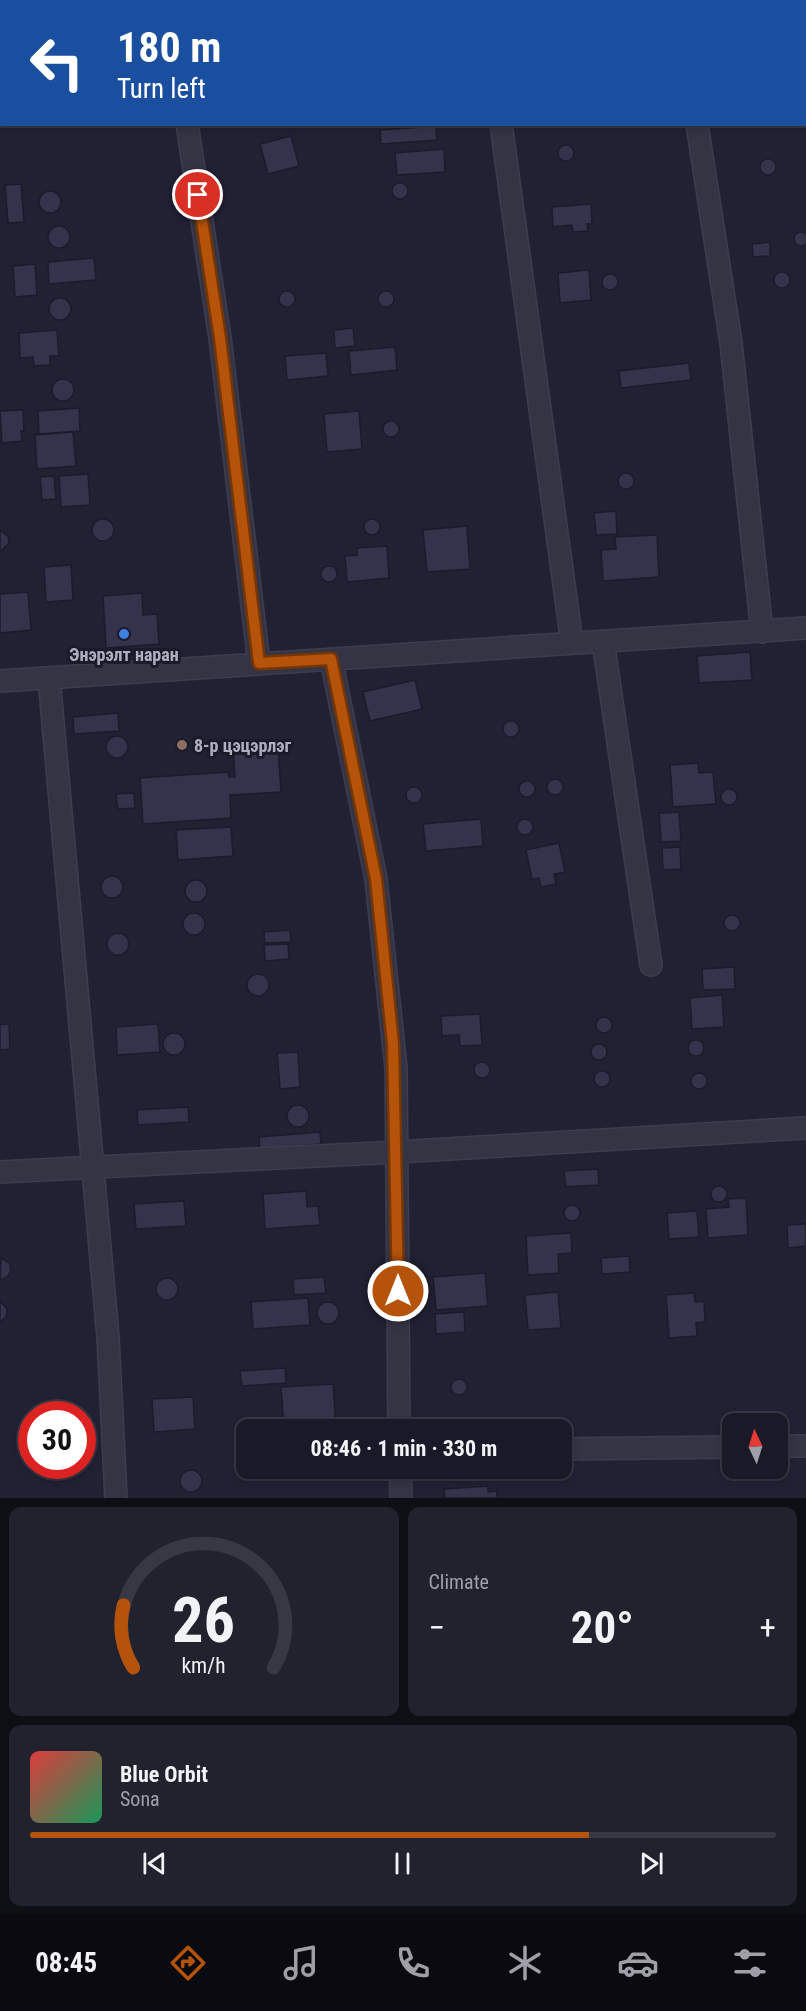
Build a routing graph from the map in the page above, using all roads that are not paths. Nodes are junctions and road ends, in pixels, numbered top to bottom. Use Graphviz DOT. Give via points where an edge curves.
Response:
graph roads {
  1 [pos="187,126"];
  2 [pos="501,126"];
  3 [pos="697,126"];
  4 [pos="806,628"];
  5 [pos="762,632"];
  6 [pos="603,641"];
  7 [pos="572,643"];
  8 [pos="331,659"];
  9 [pos="259,663"];
  10 [pos="49,678"];
  11 [pos="0,681"];
  12 [pos="651,965"];
  13 [pos="806,1128"];
  14 [pos="397,1152"];
  15 [pos="93,1168"];
  16 [pos="0,1172"];
  17 [pos="399,1419"];
  18 [pos="788,1446"];
  19 [pos="806,1446"];
  20 [pos="722,1447"];
  21 [pos="572,1449"];
  22 [pos="400,1479"];
  23 [pos="116,1498"];
  24 [pos="401,1498"];
  1 -- 9 [label="street" via="220,338"];
  2 -- 7 [label="street"];
  3 -- 5 [label="street" via="730,343"];
  4 -- 5 [label="street"];
  5 -- 6 [label="street"];
  6 -- 7 [label="street"];
  6 -- 12 [label="street"];
  7 -- 8 [label="street"];
  8 -- 9 [label="street"];
  8 -- 14 [label="street" via="376,879 396,1068"];
  9 -- 10 [label="street"];
  10 -- 11 [label="street"];
  10 -- 15 [label="street"];
  13 -- 14 [label="street"];
  14 -- 15 [label="street"];
  14 -- 17 [label="street"];
  15 -- 16 [label="street"];
  15 -- 23 [label="street" via="108,1337"];
  18 -- 19 [label="street"];
  20 -- 21 [label="street"];
  22 -- 24 [label="street"];
}
